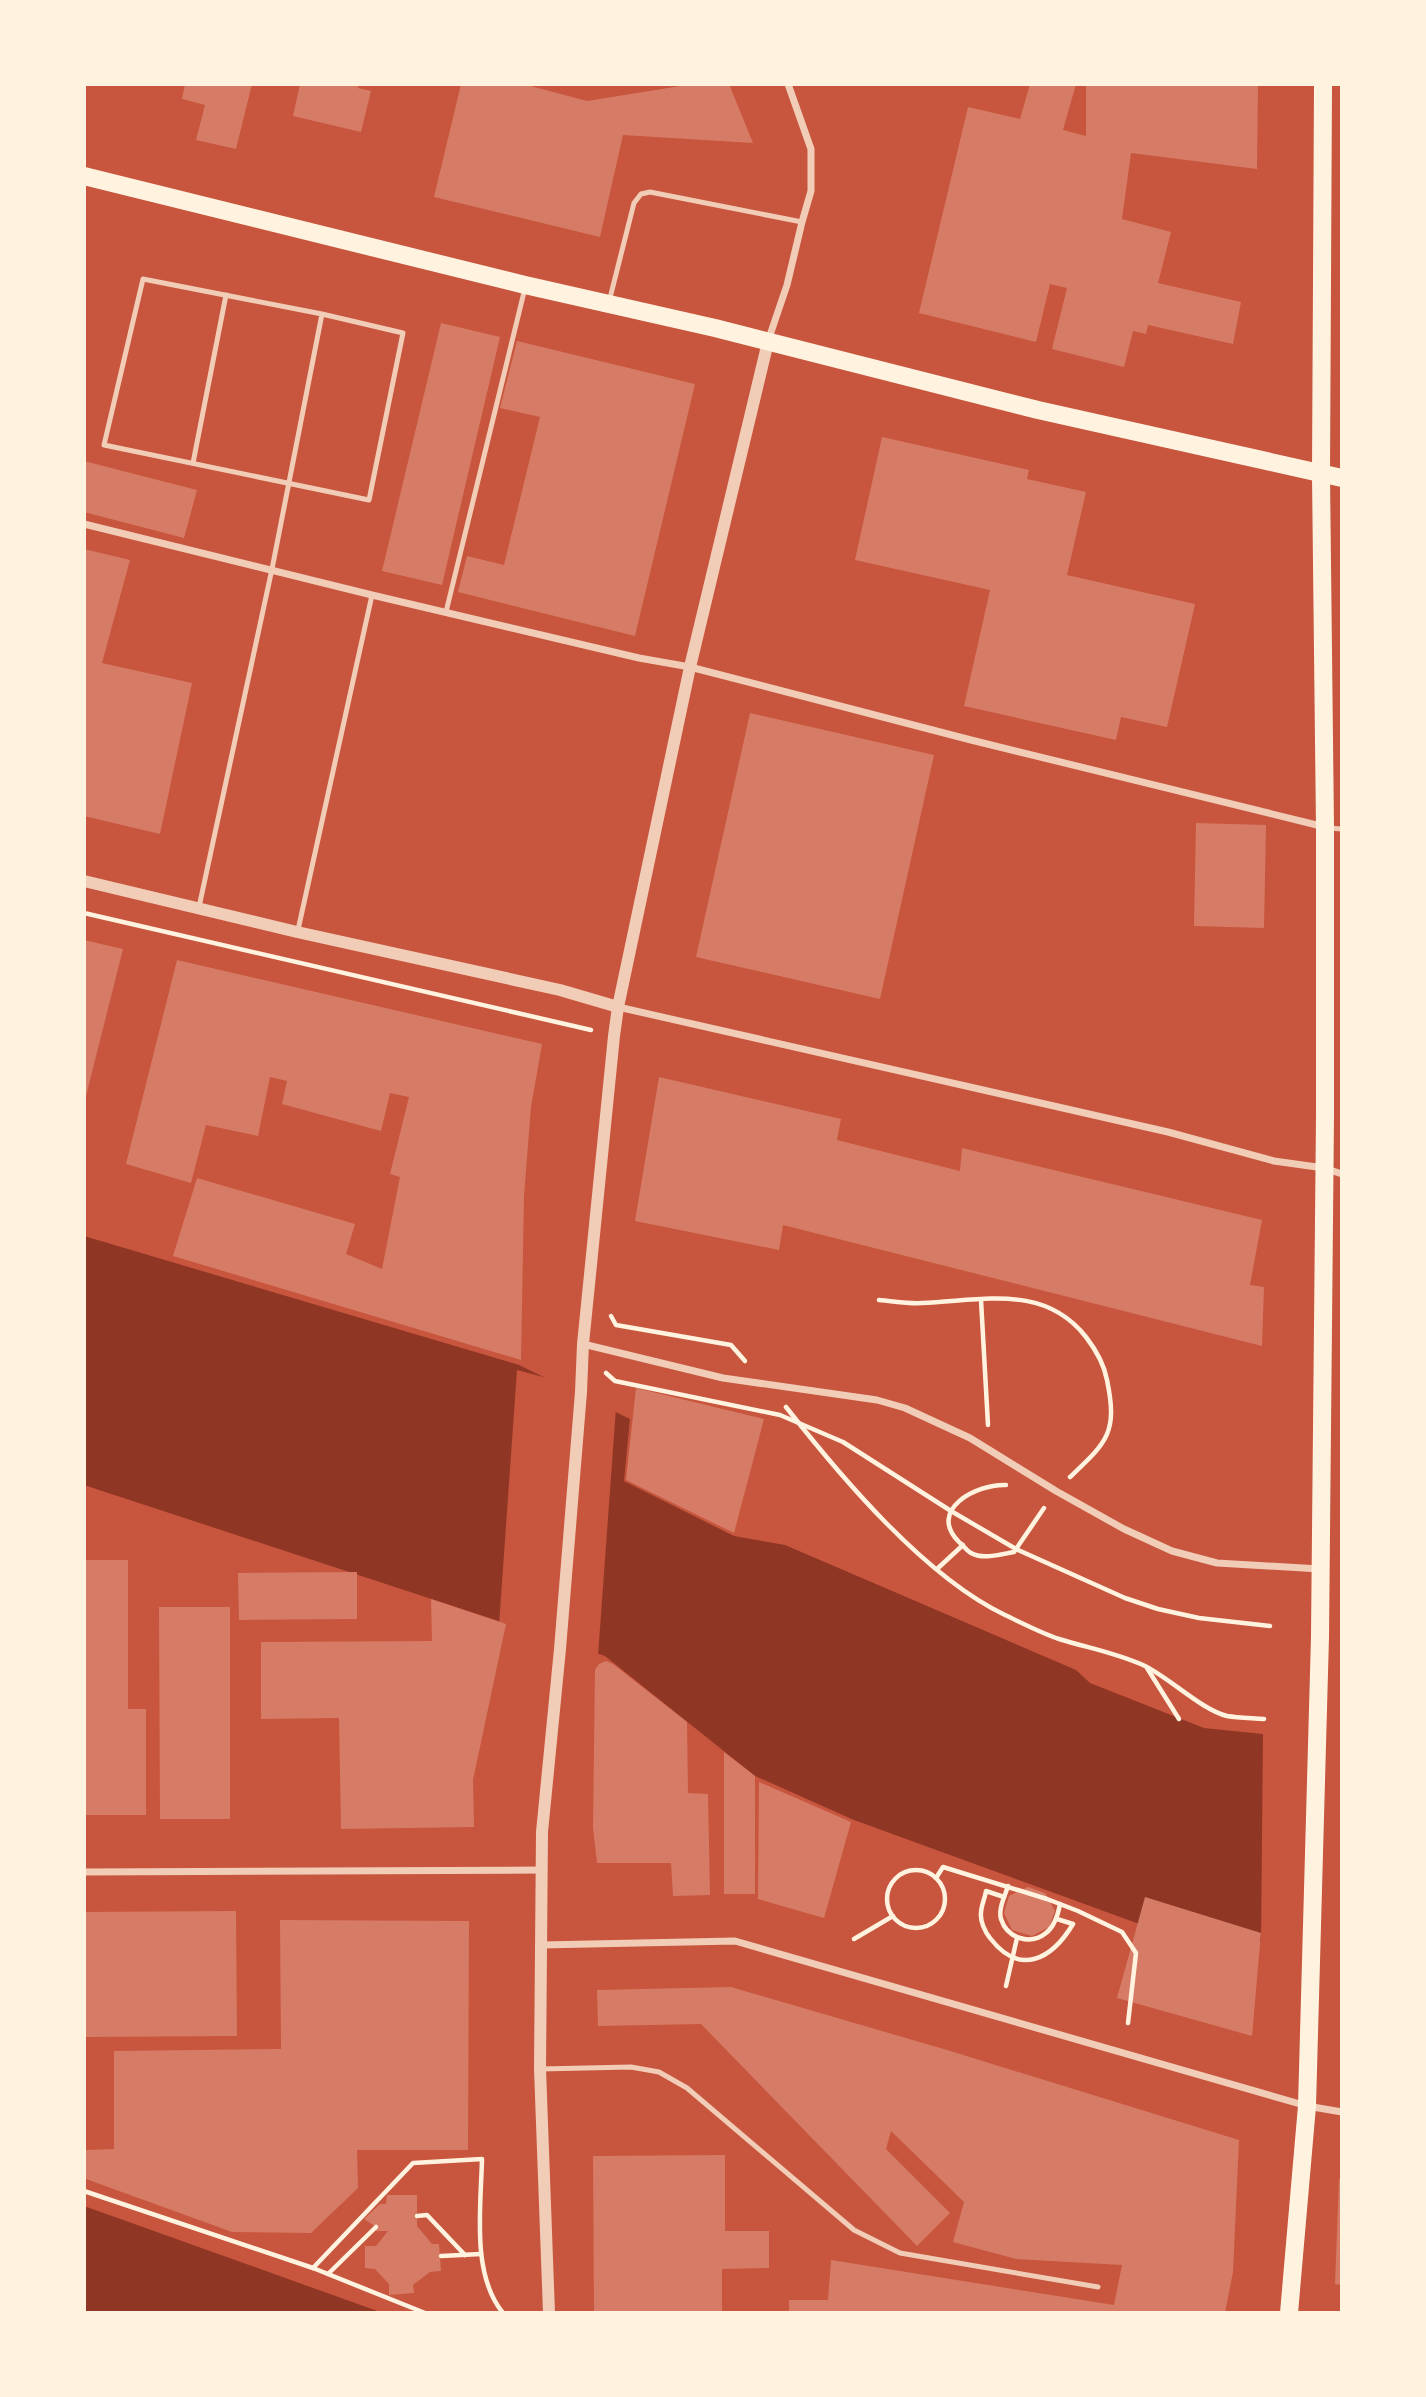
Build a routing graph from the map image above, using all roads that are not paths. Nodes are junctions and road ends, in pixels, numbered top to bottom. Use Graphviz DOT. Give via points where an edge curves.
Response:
graph roads {
  1 [pos="788,84"];
  2 [pos="1323,84"];
  3 [pos="84,176"];
  4 [pos="802,222"];
  5 [pos="525,285"];
  6 [pos="226,295"];
  7 [pos="609,304"];
  8 [pos="322,314"];
  9 [pos="768,342"];
  10 [pos="193,463"];
  11 [pos="1321,475"];
  12 [pos="1342,478"];
  13 [pos="289,482"];
  14 [pos="84,524"];
  15 [pos="272,569"];
  16 [pos="372,595"];
  17 [pos="446,612"];
  18 [pos="690,667"];
  19 [pos="1334,829"];
  20 [pos="84,881"];
  21 [pos="199,908"];
  22 [pos="297,932"];
  23 [pos="618,1007"];
  24 [pos="1324,1168"];
  25 [pos="1342,1174"];
  26 [pos="583,1343"];
  27 [pos="1321,1569"];
  28 [pos="541,1870"];
  29 [pos="84,1872"];
  30 [pos="540,1945"];
  31 [pos="540,2069"];
  32 [pos="1307,2106"];
  33 [pos="1342,2112"];
  34 [pos="1098,2287"];
  35 [pos="549,2313"];
  36 [pos="1289,2313"];
  1 -- 4 [label="street" via="811,149 811,191"];
  2 -- 11 [label="main road"];
  3 -- 5 [label="main road"];
  4 -- 7 [label="lane" via="650,192 641,194 634,203"];
  4 -- 9 [label="street"];
  5 -- 7 [label="main road"];
  5 -- 17 [label="lane"];
  6 -- 8 [label="lane"];
  6 -- 10 [label="lane"];
  6 -- 10 [label="lane" via="143,279 104,445"];
  7 -- 9 [label="main road"];
  8 -- 13 [label="lane"];
  8 -- 13 [label="lane" via="403,333 369,500"];
  9 -- 11 [label="main road"];
  9 -- 18 [label="street"];
  10 -- 13 [label="lane"];
  11 -- 12 [label="main road"];
  11 -- 19 [label="main road"];
  13 -- 15 [label="lane"];
  14 -- 15 [label="street"];
  15 -- 16 [label="street"];
  15 -- 21 [label="lane"];
  16 -- 17 [label="street"];
  16 -- 22 [label="lane"];
  17 -- 18 [label="street"];
  18 -- 19 [label="street"];
  18 -- 23 [label="street"];
  19 -- 24 [label="main road"];
  20 -- 21 [label="street"];
  21 -- 22 [label="street"];
  22 -- 23 [label="street" via="561,990"];
  23 -- 24 [label="street" via="1168,1132 1274,1161"];
  23 -- 26 [label="street"];
  24 -- 25 [label="street"];
  24 -- 27 [label="main road"];
  26 -- 27 [label="street" via="723,1378 905,1408 989,1449 1124,1529 1172,1551 1217,1563"];
  26 -- 28 [label="street"];
  27 -- 32 [label="main road"];
  28 -- 29 [label="street"];
  28 -- 30 [label="street"];
  30 -- 31 [label="street"];
  30 -- 32 [label="street" via="735,1941"];
  31 -- 34 [label="lane" via="631,2067 659,2072 687,2088 854,2230 900,2253"];
  31 -- 35 [label="street"];
  32 -- 33 [label="street"];
  32 -- 36 [label="main road"];
}
